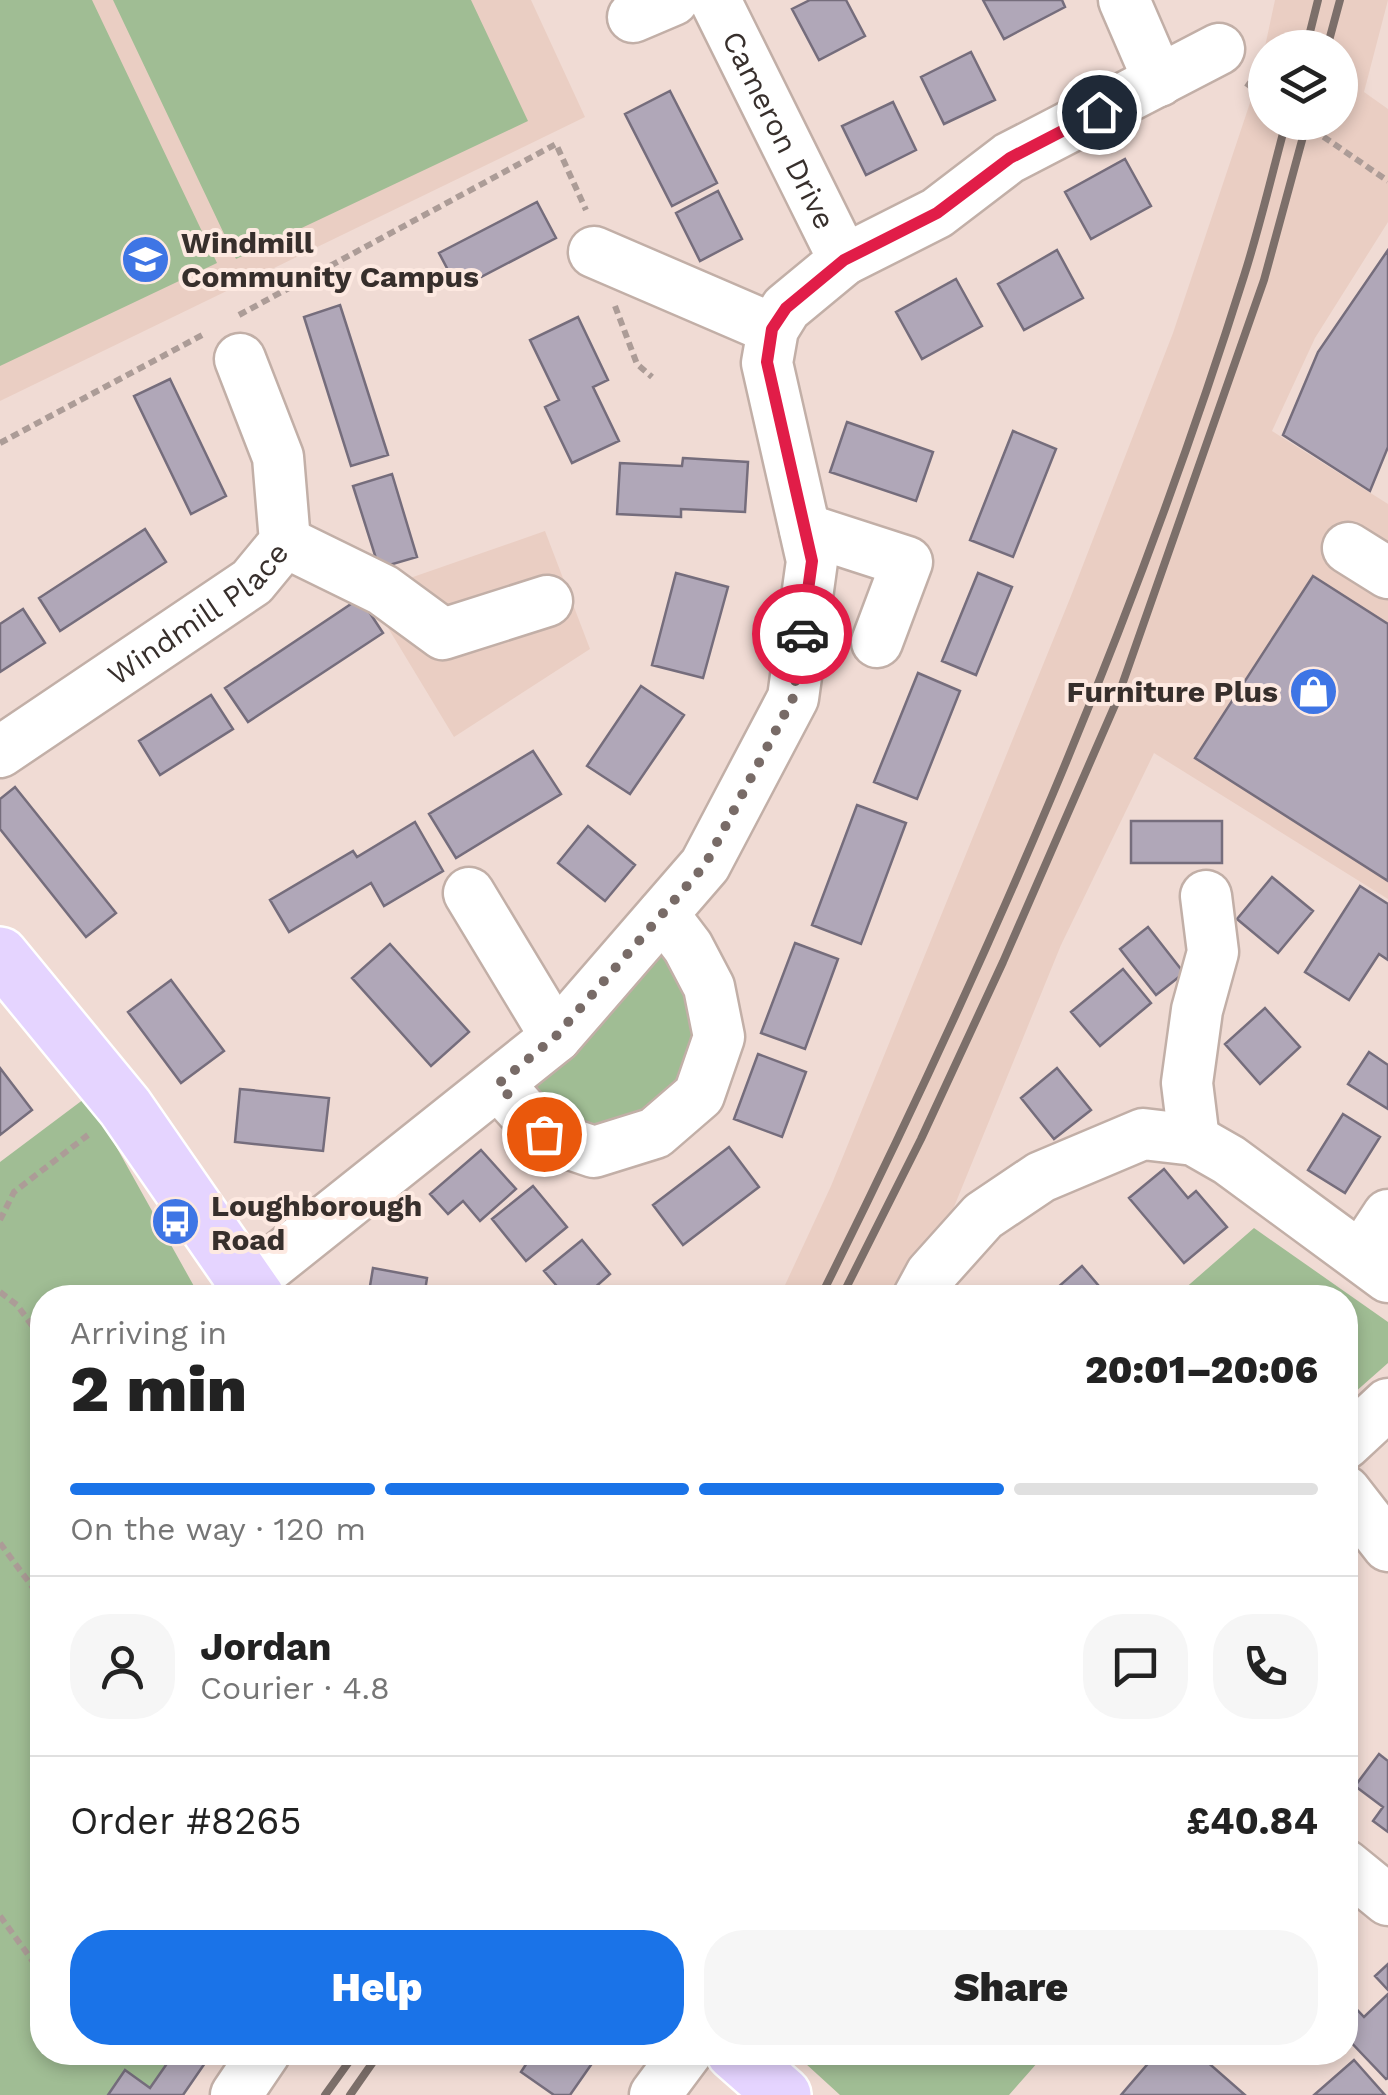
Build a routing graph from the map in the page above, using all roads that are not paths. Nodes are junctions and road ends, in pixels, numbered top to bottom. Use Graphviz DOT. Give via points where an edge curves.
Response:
graph roads {
  1 [pos="715,0"];
  2 [pos="1124,0"];
  3 [pos="1219,48"];
  4 [pos="1159,81"];
  5 [pos="594,252"];
  6 [pos="844,260"];
  7 [pos="772,329"];
  8 [pos="229,335"];
  9 [pos="805,529"];
  10 [pos="285,542"];
  11 [pos="547,602"];
  12 [pos="878,642"];
  13 [pos="0,752"];
  14 [pos="470,893"];
  15 [pos="1206,896"];
  16 [pos="663,914"];
  17 [pos="0,956"];
  18 [pos="556,1036"];
  19 [pos="498,1084"];
  20 [pos="1194,1140"];
  21 [pos="1388,1215"];
  22 [pos="1375,1267"];
  23 [pos="250,1285"];
  24 [pos="259,1285"];
  25 [pos="925,1285"];
  26 [pos="1388,1404"];
  27 [pos="1358,1432"];
  28 [pos="1358,1508"];
  29 [pos="1388,1546"];
  30 [pos="1358,1876"];
  31 [pos="1388,1900"];
  32 [pos="256,2065"];
  33 [pos="677,2065"];
  34 [pos="749,2065"];
  35 [pos="236,2095"];
  36 [pos="655,2095"];
  37 [pos="783,2095"];
  1 -- 6 [label="street, Cameron Drive"];
  2 -- 4 [label="street"];
  3 -- 4 [label="street, Cameron Drive"];
  4 -- 6 [label="street, Cameron Drive" via="1010,158 937,213"];
  5 -- 7 [label="street"];
  6 -- 7 [label="street, Cameron Drive" via="786,308"];
  7 -- 9 [label="street" via="767,362"];
  8 -- 10 [label="street, Windmill Place" via="278,458"];
  9 -- 12 [label="street" via="907,562"];
  9 -- 16 [label="street" via="812,561 793,698 705,865"];
  10 -- 11 [label="street" via="383,590 444,634"];
  10 -- 13 [label="street, Windmill Place" via="252,582"];
  14 -- 18 [label="street"];
  15 -- 20 [label="street" via="1213,952 1187,1083"];
  16 -- 18 [label="street"];
  16 -- 19 [label="street" via="709,988 719,1037 699,1095 655,1133 594,1152 544,1134"];
  17 -- 23 [label="main road" via="125,1106"];
  18 -- 19 [label="street"];
  19 -- 24 [label="street"];
  20 -- 22 [label="street"];
  20 -- 25 [label="street" via="1143,1134 1041,1177 984,1216"];
  21 -- 22 [label="street"];
  26 -- 27 [label="street"];
  28 -- 29 [label="street"];
  30 -- 31 [label="street"];
  32 -- 35 [label="street"];
  33 -- 36 [label="street"];
  34 -- 37 [label="main road"];
}
